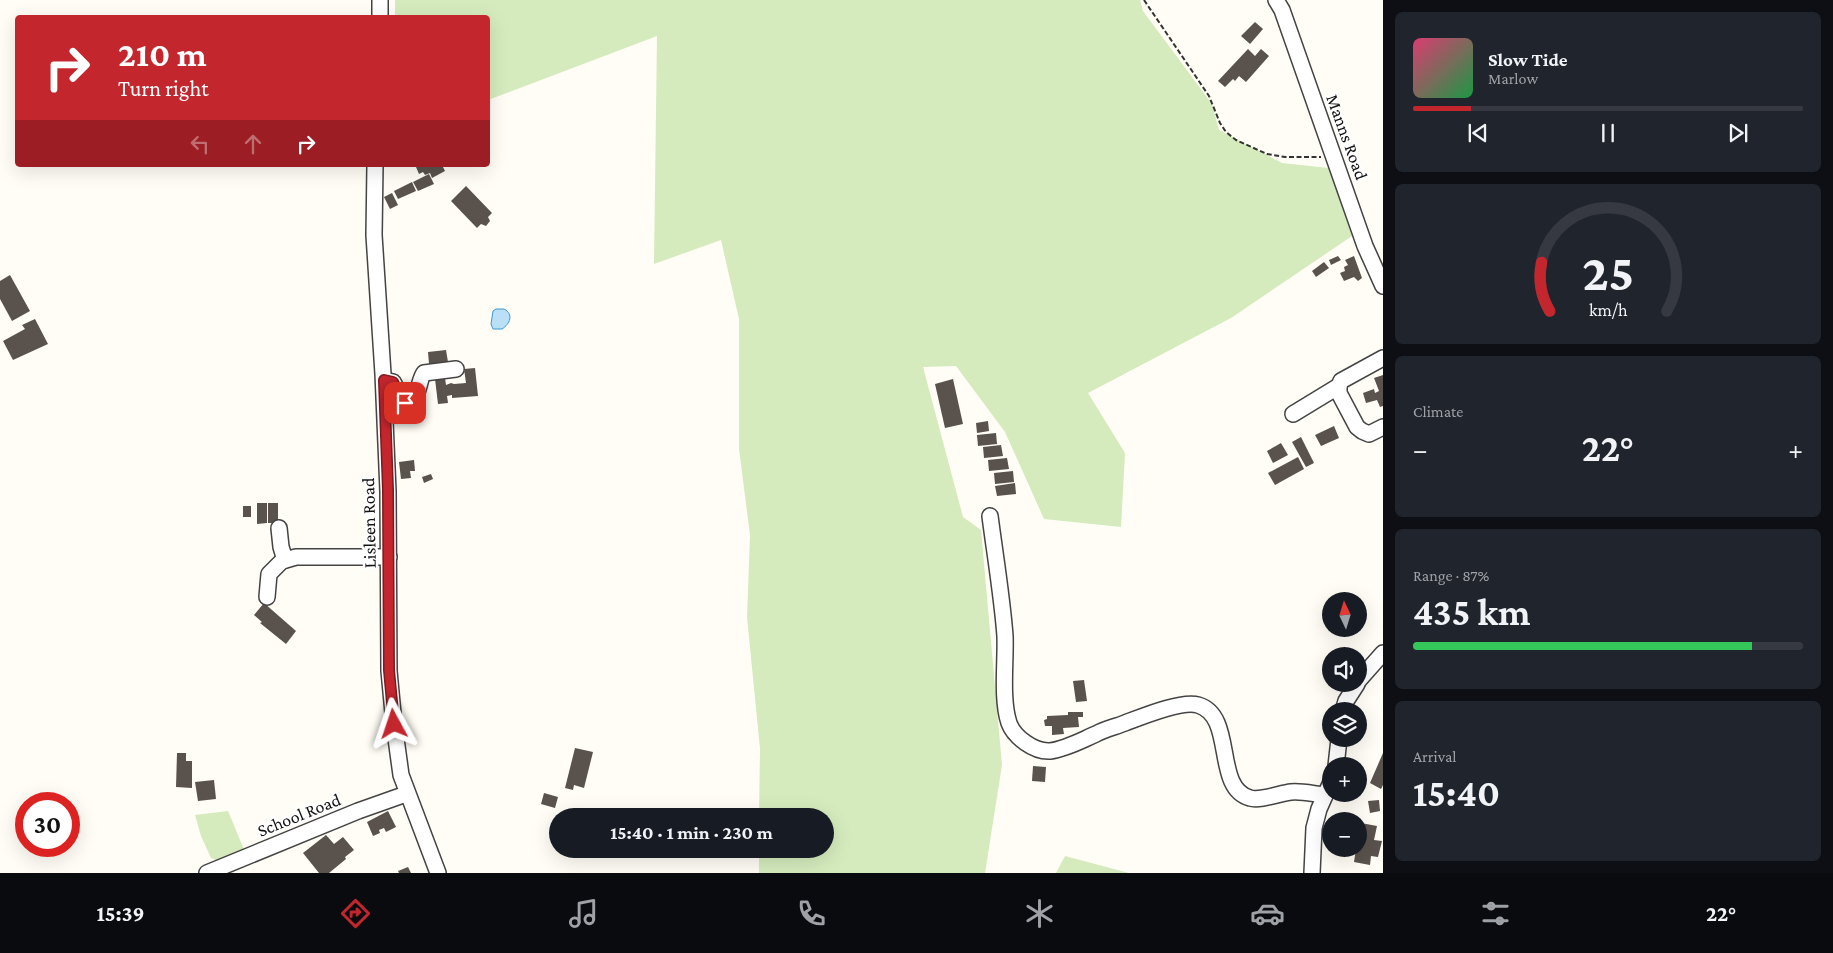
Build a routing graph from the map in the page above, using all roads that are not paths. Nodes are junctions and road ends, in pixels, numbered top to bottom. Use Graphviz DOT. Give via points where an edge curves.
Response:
graph roads {
  1 [pos="380,0"];
  2 [pos="1276,0"];
  3 [pos="380,15"];
  4 [pos="375,167"];
  5 [pos="1383,286"];
  6 [pos="1383,358"];
  7 [pos="456,369"];
  8 [pos="384,380"];
  9 [pos="1338,386"];
  10 [pos="1293,414"];
  11 [pos="1383,427"];
  12 [pos="990,516"];
  13 [pos="279,528"];
  14 [pos="389,557"];
  15 [pos="285,560"];
  16 [pos="267,597"];
  17 [pos="1383,653"];
  18 [pos="1367,671"];
  19 [pos="1322,789"];
  20 [pos="406,794"];
  21 [pos="1322,801"];
  22 [pos="206,873"];
  23 [pos="438,873"];
  24 [pos="1312,873"];
  1 -- 3 [label="street"];
  2 -- 5 [label="street, Manns Road" via="1365,246"];
  4 -- 8 [label="street, Lisleen Road" via="374,235"];
  6 -- 9 [label="street" via="1341,381"];
  7 -- 8 [label="street" via="424,373 418,395 410,403 401,399 393,382"];
  8 -- 14 [label="street, Lisleen Road"];
  9 -- 10 [label="street"];
  9 -- 11 [label="street" via="1362,431 1369,434"];
  12 -- 19 [label="street" via="1005,635 1006,710 1009,724 1017,737 1050,751 1148,715 1182,705 1198,705 1211,713 1217,723 1230,776 1238,792 1252,799"];
  13 -- 15 [label="street"];
  14 -- 15 [label="street" via="296,557"];
  14 -- 20 [label="street, Lisleen Road" via="389,670 400,775"];
  15 -- 16 [label="street" via="269,574"];
  17 -- 18 [label="street"];
  20 -- 22 [label="street, School Road"];
  20 -- 23 [label="street, Lisleen Road"];
  21 -- 24 [label="street" via="1314,828"];
}
